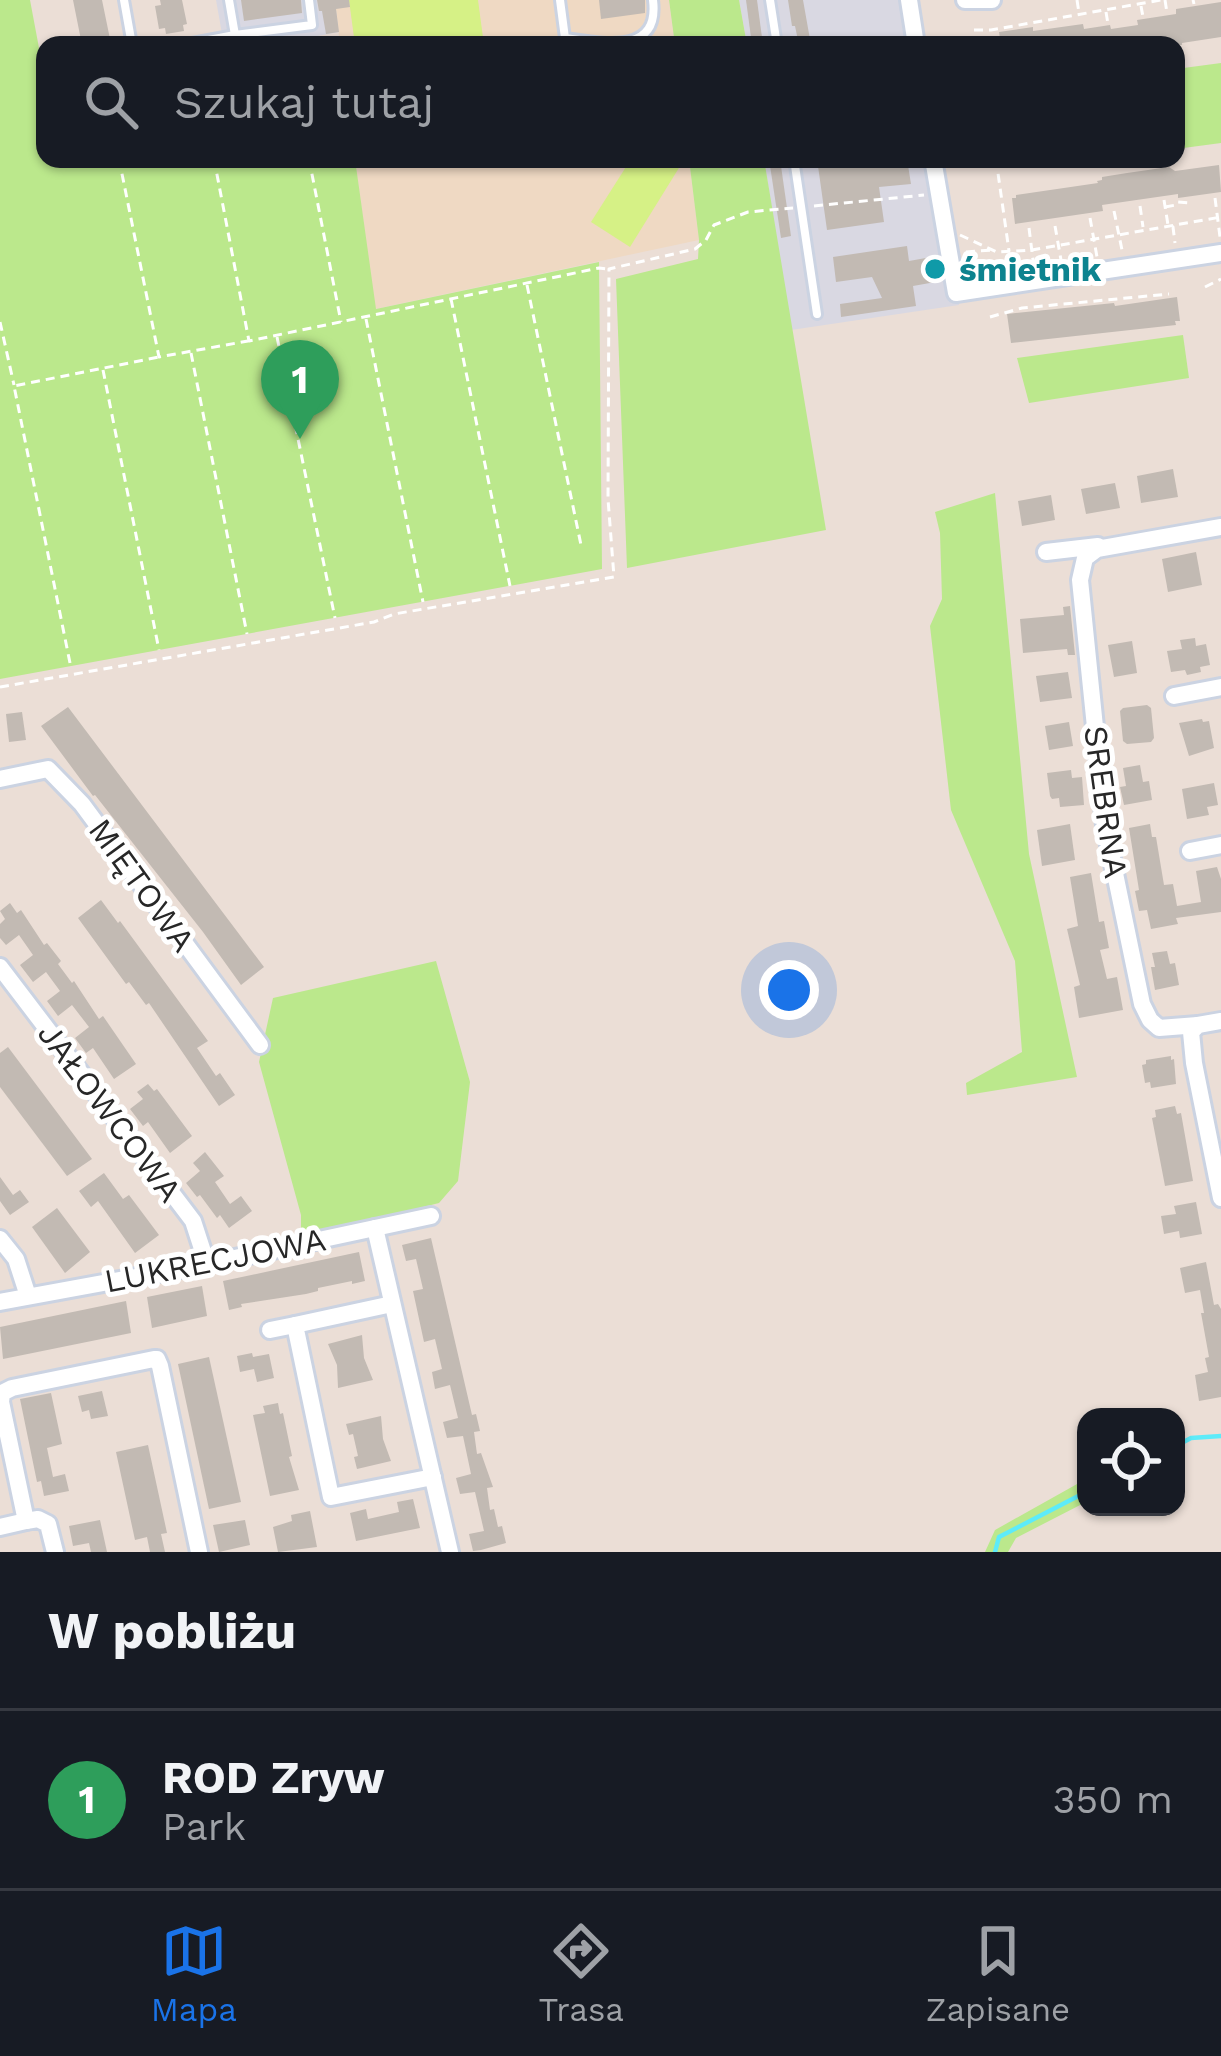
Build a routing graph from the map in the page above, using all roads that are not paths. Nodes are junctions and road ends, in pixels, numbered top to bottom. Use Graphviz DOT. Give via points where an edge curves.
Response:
graph roads {
  1 [pos="124,0"];
  2 [pos="229,0"];
  3 [pos="309,0"];
  4 [pos="560,0"];
  5 [pos="653,0"];
  6 [pos="770,0"];
  7 [pos="909,0"];
  8 [pos="965,0"];
  9 [pos="992,0"];
  10 [pos="235,35"];
  11 [pos="130,36"];
  12 [pos="230,36"];
  13 [pos="565,36"];
  14 [pos="640,36"];
  15 [pos="776,36"];
  16 [pos="915,36"];
  17 [pos="795,168"];
  18 [pos="934,168"];
  19 [pos="1221,253"];
  20 [pos="817,314"];
  21 [pos="1221,527"];
  22 [pos="1111,545"];
  23 [pos="1046,552"];
  24 [pos="1221,688"];
  25 [pos="1174,696"];
  26 [pos="0,778"];
  27 [pos="1221,845"];
  28 [pos="1190,850"];
  29 [pos="0,967"];
  30 [pos="1221,1021"];
  31 [pos="1198,1025"];
  32 [pos="260,1045"];
  33 [pos="1221,1198"];
  34 [pos="430,1216"];
  35 [pos="375,1228"];
  36 [pos="0,1239"];
  37 [pos="208,1264"];
  38 [pos="28,1296"];
  39 [pos="0,1302"];
  40 [pos="392,1304"];
  41 [pos="295,1325"];
  42 [pos="270,1330"];
  43 [pos="433,1477"];
  44 [pos="26,1522"];
  45 [pos="0,1527"];
  46 [pos="56,1552"];
  47 [pos="199,1552"];
  48 [pos="450,1552"];
  1 -- 11 [label="lane"];
  2 -- 10 [label="lane"];
  3 -- 10 [label="lane" via="312,25"];
  4 -- 13 [label="lane"];
  5 -- 14 [label="lane" via="651,28"];
  6 -- 15 [label="lane"];
  7 -- 16 [label="street"];
  8 -- 9 [label="street"];
  10 -- 12 [label="lane"];
  17 -- 20 [label="lane"];
  18 -- 19 [label="street" via="956,293"];
  21 -- 22 [label="street"];
  22 -- 23 [label="street"];
  22 -- 31 [label="street, SREBRNA" via="1085,558 1080,580 1106,825 1145,1012 1160,1028"];
  24 -- 25 [label="street"];
  26 -- 32 [label="street, MIĘTOWA" via="48,769"];
  27 -- 28 [label="street"];
  29 -- 37 [label="street, JAŁOWCOWA" via="193,1221"];
  30 -- 31 [label="street, SREBRNA"];
  31 -- 33 [label="street" via="1192,1043"];
  34 -- 35 [label="street, LUKRECJOWA"];
  35 -- 37 [label="street, LUKRECJOWA"];
  35 -- 40 [label="street"];
  36 -- 38 [label="street"];
  37 -- 38 [label="street, LUKRECJOWA"];
  38 -- 39 [label="street, LUKRECJOWA"];
  40 -- 41 [label="street"];
  40 -- 43 [label="street"];
  41 -- 42 [label="street"];
  41 -- 43 [label="street" via="331,1497"];
  43 -- 48 [label="street"];
  44 -- 45 [label="street"];
  44 -- 46 [label="street" via="48,1524"];
  44 -- 47 [label="street" via="2,1393 157,1359"];
}
